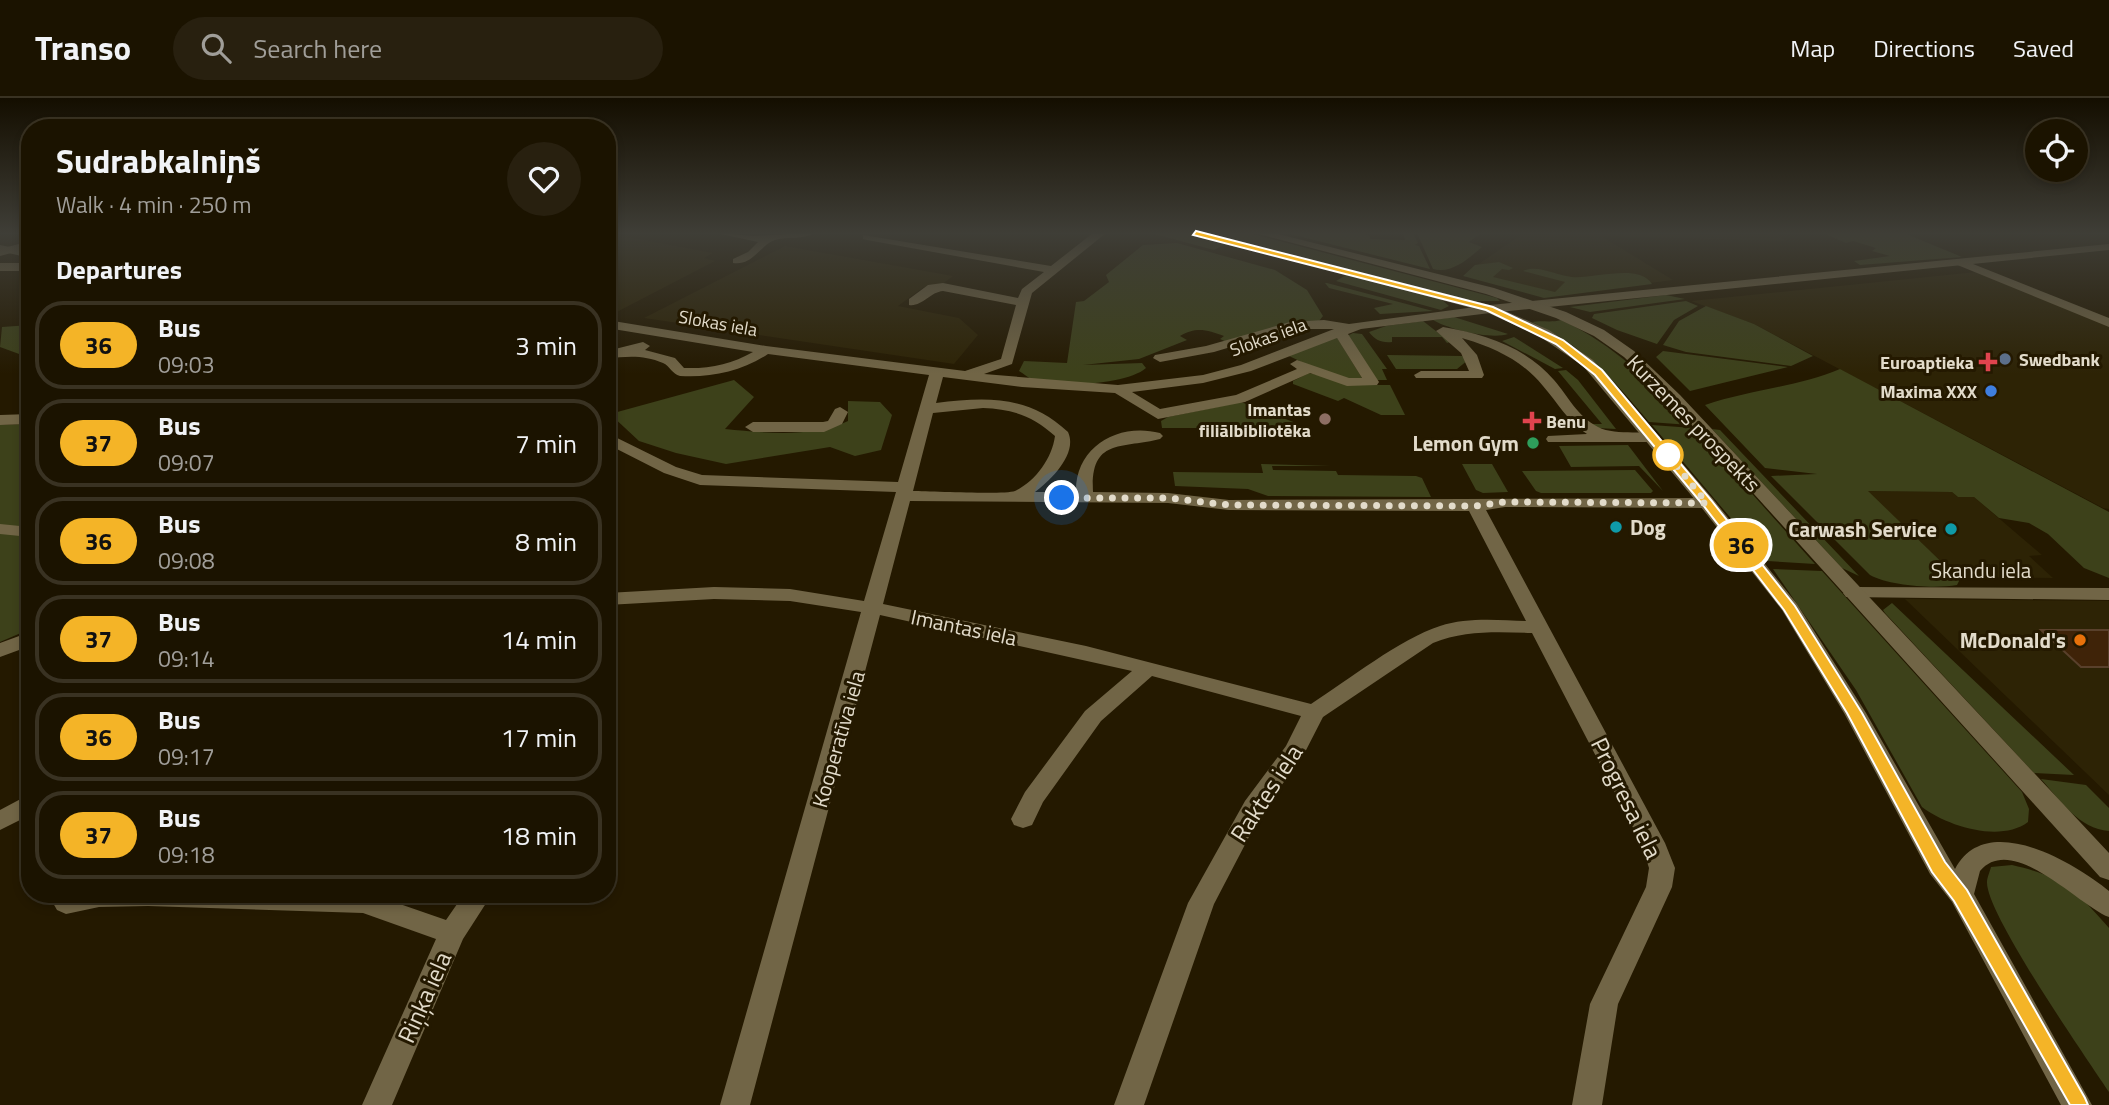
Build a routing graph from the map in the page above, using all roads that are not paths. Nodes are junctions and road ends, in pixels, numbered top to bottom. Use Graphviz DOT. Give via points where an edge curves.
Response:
graph roads {
  1 [pos="1041,280"];
  2 [pos="1378,280"];
  3 [pos="1447,280"];
  4 [pos="1776,280"];
  5 [pos="2003,280"];
  6 [pos="913,302"];
  7 [pos="1021,302"];
  8 [pos="1532,304"];
  9 [pos="1490,309"];
  10 [pos="1421,316"];
  11 [pos="2109,323"];
  12 [pos="616,325"];
  13 [pos="1349,328"];
  14 [pos="1443,331"];
  15 [pos="668,334"];
  16 [pos="1371,341"];
  17 [pos="766,350"];
  18 [pos="633,351"];
  19 [pos="616,354"];
  20 [pos="1278,355"];
  21 [pos="1160,358"];
  22 [pos="1007,361"];
  23 [pos="1308,369"];
  24 [pos="937,372"];
  25 [pos="1421,375"];
  26 [pos="966,376"];
  27 [pos="1026,384"];
  28 [pos="1118,389"];
  29 [pos="927,410"];
  30 [pos="840,412"];
  31 [pos="21,419"];
  32 [pos="0,420"];
  33 [pos="753,426"];
  34 [pos="1154,436"];
  35 [pos="1606,436"];
  36 [pos="1653,437"];
  37 [pos="1554,439"];
  38 [pos="616,443"];
  39 [pos="903,492"];
  40 [pos="1017,497"];
  41 [pos="1085,498"];
  42 [pos="1707,503"];
  43 [pos="1475,506"];
  44 [pos="0,529"];
  45 [pos="21,531"];
  46 [pos="1853,593"];
  47 [pos="2109,594"];
  48 [pos="616,598"];
  49 [pos="874,608"];
  50 [pos="1540,626"];
  51 [pos="21,642"];
  52 [pos="0,651"];
  53 [pos="1149,668"];
  54 [pos="1314,712"];
  55 [pos="21,808"];
  56 [pos="1023,819"];
  57 [pos="0,821"];
  58 [pos="2109,870"];
  59 [pos="1961,895"];
  60 [pos="366,903"];
  61 [pos="473,903"];
  62 [pos="2109,906"];
  63 [pos="452,933"];
  64 [pos="376,1105"];
  65 [pos="735,1105"];
  66 [pos="1129,1105"];
  67 [pos="1587,1105"];
  68 [pos="2077,1105"];
  1 -- 7 [label="street"];
  2 -- 9 [label="street, Kurzemes prospekts"];
  3 -- 8 [label="street, Kurzemes prospekts"];
  4 -- 8 [label="street, Slokas iela"];
  5 -- 11 [label="street"];
  6 -- 7 [label="street" via="932,288 943,287"];
  7 -- 22 [label="street"];
  8 -- 9 [label="street, Slokas iela"];
  8 -- 46 [label="street, Kurzemes prospekts" via="1600,333 1629,354"];
  9 -- 10 [label="street, Slokas iela"];
  9 -- 36 [label="street, Kurzemes prospekts" via="1577,354"];
  10 -- 13 [label="street, Slokas iela"];
  10 -- 14 [label="street"];
  12 -- 15 [label="street, Slokas iela"];
  13 -- 16 [label="street"];
  13 -- 20 [label="street, Slokas iela"];
  13 -- 21 [label="street" via="1279,327 1211,349"];
  13 -- 23 [label="street" via="1372,382 1347,382"];
  14 -- 25 [label="street" via="1467,350 1477,375"];
  14 -- 35 [label="street" via="1489,341 1535,368 1580,426"];
  15 -- 17 [label="street, Slokas iela"];
  15 -- 18 [label="street"];
  17 -- 18 [label="street" via="734,366 697,374 680,372 670,361"];
  17 -- 24 [label="street, Slokas iela"];
  18 -- 19 [label="street"];
  20 -- 23 [label="street"];
  20 -- 28 [label="street, Slokas iela" via="1203,379"];
  22 -- 26 [label="street"];
  22 -- 27 [label="street"];
  23 -- 28 [label="street" via="1240,399 1158,414"];
  24 -- 26 [label="street, Slokas iela"];
  24 -- 29 [label="street, Kooperatīva iela"];
  26 -- 27 [label="street, Slokas iela"];
  27 -- 28 [label="street, Slokas iela"];
  29 -- 39 [label="street, Kooperatīva iela"];
  29 -- 40 [label="street" via="1009,405 1035,411 1050,421 1063,435 1057,458 1041,481"];
  30 -- 33 [label="street" via="834,424 824,427"];
  31 -- 32 [label="street"];
  34 -- 41 [label="street" via="1114,439 1103,445 1091,456 1083,484"];
  35 -- 36 [label="street"];
  35 -- 37 [label="street"];
  36 -- 42 [label="street, Kurzemes prospekts"];
  38 -- 39 [label="street" via="700,480"];
  39 -- 40 [label="street"];
  39 -- 49 [label="street, Kooperatīva iela"];
  40 -- 41 [label="street"];
  41 -- 43 [label="street" via="1168,498 1229,505"];
  42 -- 43 [label="street" via="1505,502"];
  42 -- 59 [label="street, Kurzemes prospekts" via="1804,630 1939,867"];
  43 -- 50 [label="street, Progresa iela"];
  44 -- 45 [label="street"];
  46 -- 47 [label="street, Skandu iela"];
  46 -- 58 [label="street, Kurzemes prospekts"];
  48 -- 49 [label="street, Imantas iela" via="714,593 790,595"];
  49 -- 53 [label="street, Imantas iela"];
  49 -- 65 [label="street, Kooperatīva iela"];
  50 -- 54 [label="street" via="1447,630"];
  50 -- 67 [label="street, Progresa iela" via="1662,868 1659,887 1604,1004"];
  51 -- 52 [label="street"];
  53 -- 54 [label="street, Imantas iela"];
  53 -- 56 [label="street" via="1093,716 1033,798"];
  54 -- 66 [label="street, Raktes iela" via="1295,750 1253,807 1201,903"];
  55 -- 57 [label="street"];
  59 -- 62 [label="street" via="1968,867 1979,856 2000,852 2023,855 2060,870"];
  59 -- 68 [label="street, Kurzemes prospekts"];
  60 -- 63 [label="street"];
  61 -- 63 [label="street, Riņķa iela"];
  63 -- 64 [label="street, Riņķa iela"];
}
